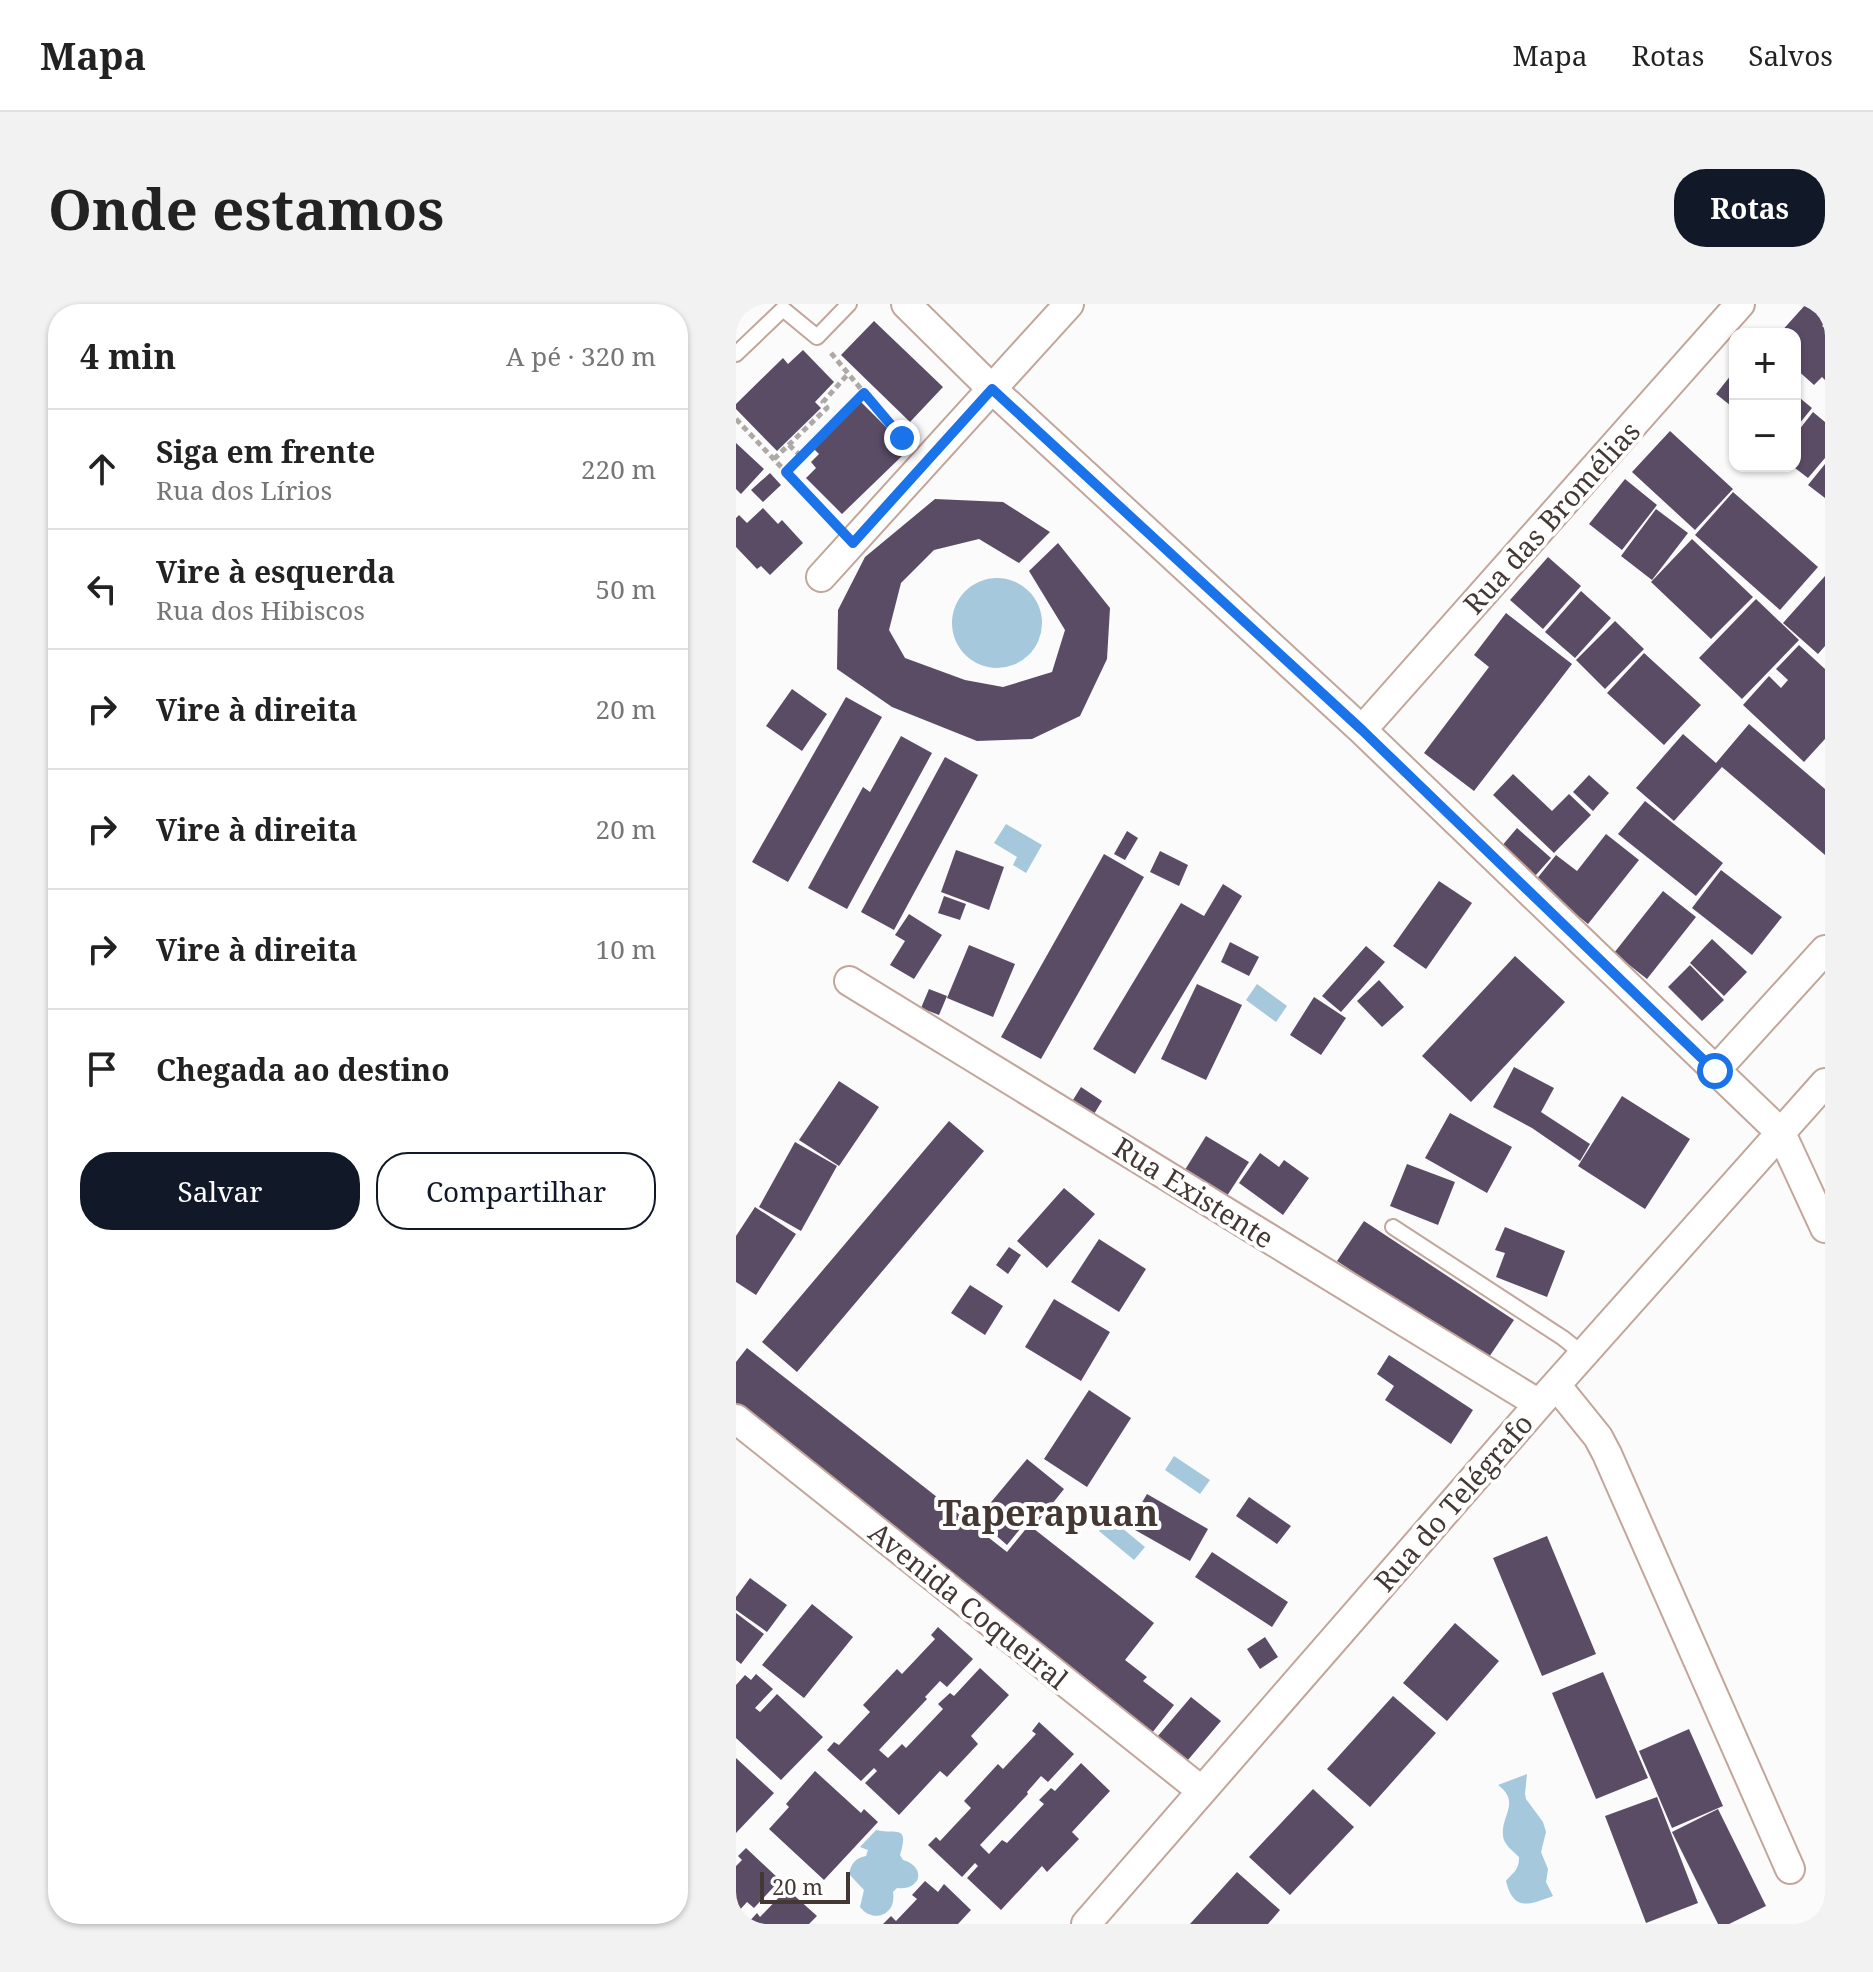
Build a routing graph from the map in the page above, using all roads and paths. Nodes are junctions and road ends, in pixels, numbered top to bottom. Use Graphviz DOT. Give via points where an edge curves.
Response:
graph roads {
  1 [pos="849,304"];
  2 [pos="906,304"];
  3 [pos="1069,304"];
  4 [pos="1740,304"];
  5 [pos="817,337"];
  6 [pos="736,354"];
  7 [pos="848,374"];
  8 [pos="992,389"];
  9 [pos="864,393"];
  10 [pos="737,423"];
  11 [pos="902,438"];
  12 [pos="789,445"];
  13 [pos="801,456"];
  14 [pos="774,459"];
  15 [pos="786,472"];
  16 [pos="853,543"];
  17 [pos="821,577"];
  18 [pos="1362,730"];
  19 [pos="1825,950"];
  20 [pos="849,981"];
  21 [pos="1715,1071"];
  22 [pos="1825,1083"];
  23 [pos="1781,1133"];
  24 [pos="1393,1227"];
  25 [pos="1825,1228"];
  26 [pos="1584,1355"];
  27 [pos="1548,1394"];
  28 [pos="740,1432"];
  29 [pos="1202,1791"];
  30 [pos="1790,1869"];
  31 [pos="1086,1924"];
  1 -- 5 [label="lane"];
  2 -- 8 [label="street"];
  3 -- 8 [label="street"];
  4 -- 18 [label="street, Rua das Bromélias"];
  5 -- 6 [label="lane" via="783,309"];
  5 -- 7 [label="path"];
  7 -- 9 [label="path"];
  7 -- 12 [label="path" via="823,402 827,408"];
  8 -- 16 [label="street"];
  8 -- 18 [label="street"];
  9 -- 11 [label="path"];
  9 -- 13 [label="path"];
  10 -- 14 [label="path"];
  12 -- 13 [label="path"];
  12 -- 14 [label="path"];
  13 -- 15 [label="path"];
  14 -- 15 [label="path"];
  15 -- 16 [label="path"];
  16 -- 17 [label="street"];
  18 -- 21 [label="street"];
  19 -- 21 [label="street"];
  20 -- 27 [label="street, Rua Existente"];
  21 -- 23 [label="street"];
  22 -- 23 [label="street, Rua do Telégrafo"];
  23 -- 25 [label="street"];
  23 -- 26 [label="street, Rua do Telégrafo"];
  24 -- 26 [label="lane"];
  26 -- 27 [label="street, Rua do Telégrafo"];
  27 -- 29 [label="street, Rua do Telégrafo"];
  27 -- 30 [label="street, Rua Existente" via="1598,1437 1607,1454"];
  28 -- 29 [label="street, Avenida Coqueiral"];
  29 -- 31 [label="street, Rua do Telégrafo"];
}
